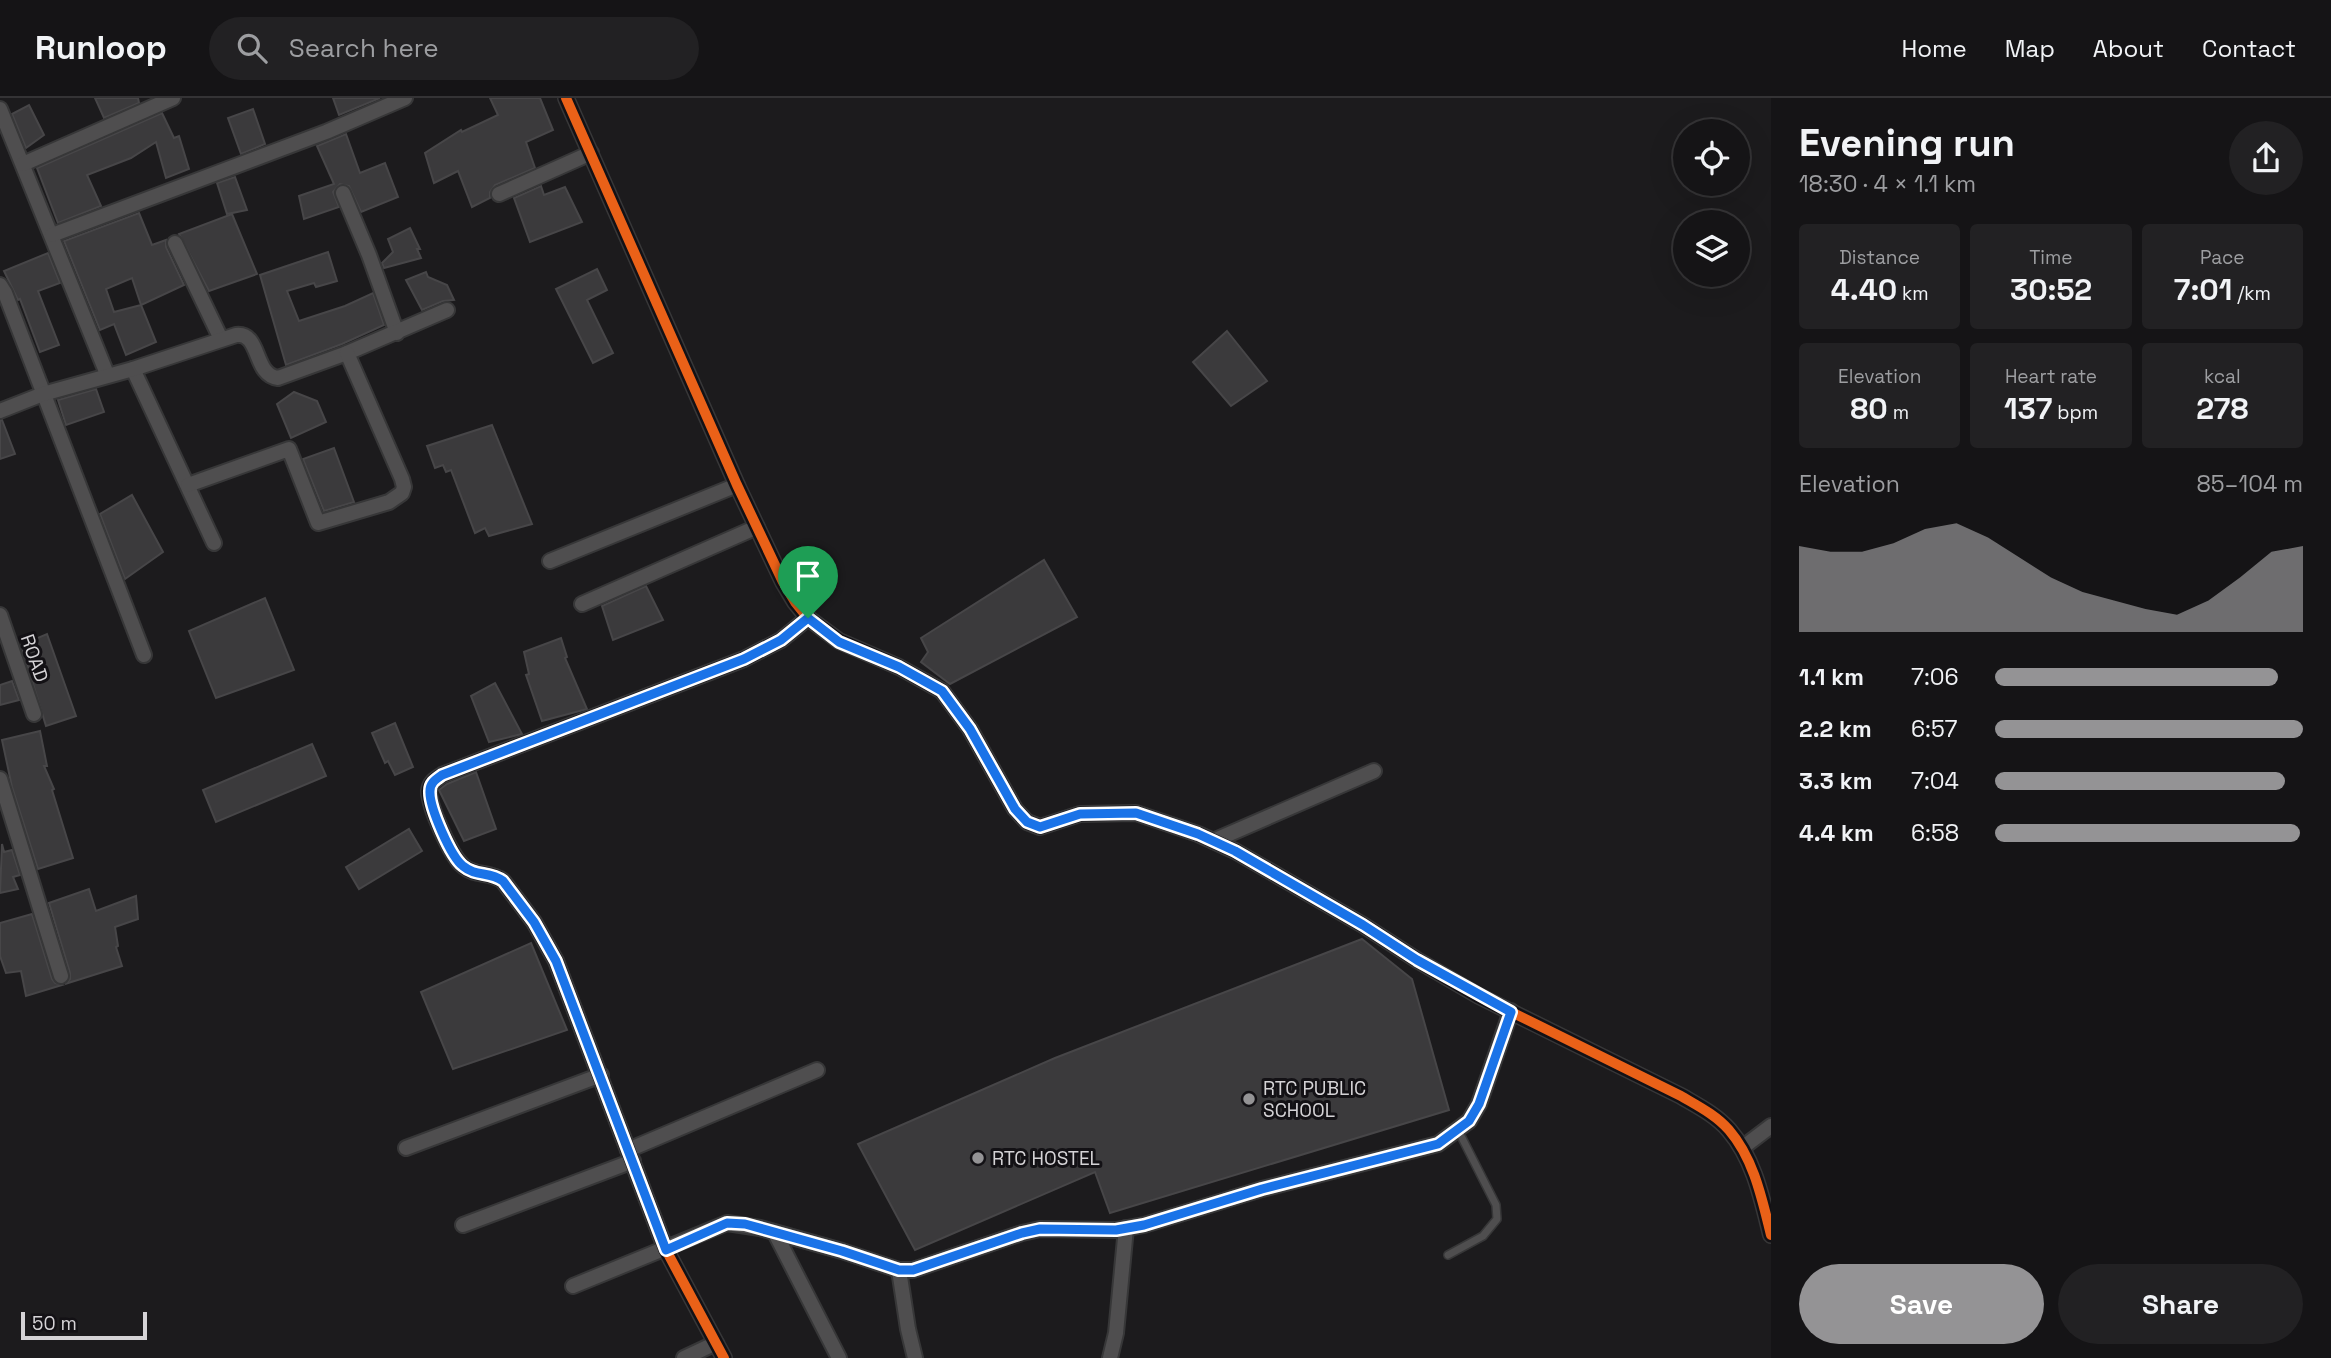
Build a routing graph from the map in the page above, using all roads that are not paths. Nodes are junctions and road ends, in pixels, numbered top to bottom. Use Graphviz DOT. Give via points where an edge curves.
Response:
graph roads {
  1 [pos="173,98"];
  2 [pos="405,98"];
  3 [pos="566,98"];
  4 [pos="0,109"];
  5 [pos="591,153"];
  6 [pos="23,164"];
  7 [pos="343,193"];
  8 [pos="499,194"];
  9 [pos="52,235"];
  10 [pos="175,243"];
  11 [pos="0,285"];
  12 [pos="447,310"];
  13 [pos="397,333"];
  14 [pos="221,339"];
  15 [pos="347,353"];
  16 [pos="133,369"];
  17 [pos="107,374"];
  18 [pos="43,394"];
  19 [pos="0,411"];
  20 [pos="188,485"];
  21 [pos="737,485"];
  22 [pos="757,527"];
  23 [pos="214,543"];
  24 [pos="550,561"];
  25 [pos="582,604"];
  26 [pos="0,615"];
  27 [pos="808,618"];
  28 [pos="144,654"];
  29 [pos="34,714"];
  30 [pos="1374,771"];
  31 [pos="0,779"];
  32 [pos="1213,841"];
  33 [pos="61,976"];
  34 [pos="1511,1012"];
  35 [pos="817,1070"];
  36 [pos="601,1075"];
  37 [pos="1771,1126"];
  38 [pos="1458,1130"];
  39 [pos="406,1148"];
  40 [pos="1742,1148"];
  41 [pos="630,1155"];
  42 [pos="463,1225"];
  43 [pos="1126,1228"];
  44 [pos="775,1233"];
  45 [pos="1771,1235"];
  46 [pos="666,1250"];
  47 [pos="1448,1255"];
  48 [pos="899,1270"];
  49 [pos="573,1286"];
  50 [pos="716,1343"];
  51 [pos="684,1358"];
  52 [pos="724,1358"];
  53 [pos="839,1358"];
  54 [pos="915,1358"];
  55 [pos="1110,1358"];
  1 -- 6 [label="street"];
  2 -- 9 [label="street"];
  3 -- 5 [label="street"];
  4 -- 6 [label="street"];
  5 -- 8 [label="street"];
  5 -- 21 [label="street"];
  6 -- 9 [label="street"];
  7 -- 13 [label="street"];
  9 -- 17 [label="street"];
  10 -- 14 [label="street"];
  11 -- 18 [label="street"];
  12 -- 13 [label="street"];
  13 -- 15 [label="street"];
  14 -- 15 [label="street" via="249,337 265,371 278,378"];
  14 -- 16 [label="street"];
  15 -- 20 [label="street" via="402,479 404,487 396,498 318,523 289,449"];
  16 -- 17 [label="street"];
  16 -- 20 [label="street"];
  17 -- 18 [label="street"];
  18 -- 19 [label="street"];
  18 -- 28 [label="street"];
  20 -- 23 [label="street"];
  21 -- 22 [label="street"];
  21 -- 24 [label="street"];
  22 -- 25 [label="street"];
  22 -- 27 [label="street" via="783,582"];
  26 -- 29 [label="street, ROAD"];
  27 -- 32 [label="street" via="839,642 942,691 1027,822 1040,827 1080,814 1136,813"];
  27 -- 36 [label="street" via="781,640 744,659 432,782 431,801 455,858 475,873 503,881 548,944"];
  30 -- 32 [label="street"];
  31 -- 33 [label="street"];
  32 -- 34 [label="street"];
  34 -- 38 [label="street" via="1479,1104"];
  34 -- 40 [label="street" via="1700,1107 1728,1129"];
  35 -- 41 [label="street"];
  36 -- 39 [label="street"];
  36 -- 41 [label="street"];
  37 -- 40 [label="street"];
  38 -- 43 [label="street" via="1438,1144"];
  38 -- 47 [label="lane" via="1496,1205 1497,1219 1483,1236"];
  40 -- 45 [label="street"];
  41 -- 42 [label="street"];
  41 -- 46 [label="street"];
  43 -- 48 [label="street" via="1031,1231 932,1264"];
  43 -- 55 [label="street"];
  44 -- 46 [label="street" via="727,1223"];
  44 -- 48 [label="street"];
  44 -- 53 [label="street"];
  46 -- 49 [label="street"];
  46 -- 50 [label="street"];
  48 -- 54 [label="street"];
  50 -- 51 [label="street"];
  50 -- 52 [label="street"];
}
